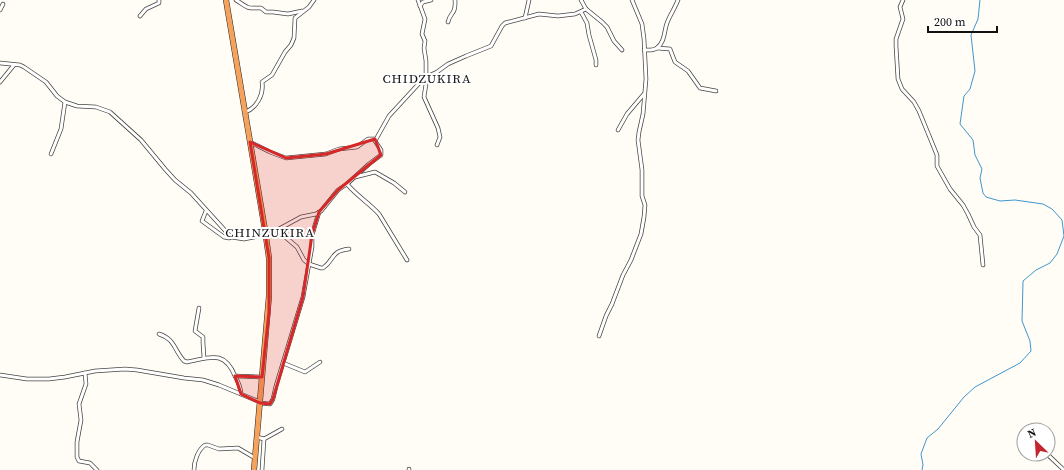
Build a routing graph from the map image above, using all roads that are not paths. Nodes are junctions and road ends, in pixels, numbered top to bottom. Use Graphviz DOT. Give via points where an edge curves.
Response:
graph roads {
  1 [pos="159,0"];
  2 [pos="226,0"];
  3 [pos="236,0"];
  4 [pos="314,0"];
  5 [pos="418,0"];
  6 [pos="431,0"];
  7 [pos="455,0"];
  8 [pos="529,0"];
  9 [pos="581,0"];
  10 [pos="632,0"];
  11 [pos="678,0"];
  12 [pos="903,0"];
  13 [pos="3,4"];
  14 [pos="420,6"];
  15 [pos="586,9"];
  16 [pos="0,10"];
  17 [pos="304,11"];
  18 [pos="581,12"];
  19 [pos="140,16"];
  20 [pos="525,18"];
  21 [pos="448,22"];
  22 [pos="657,48"];
  23 [pos="622,50"];
  24 [pos="644,50"];
  25 [pos="0,63"];
  26 [pos="14,65"];
  27 [pos="596,65"];
  28 [pos="426,76"];
  29 [pos="0,82"];
  30 [pos="716,90"];
  31 [pos="645,92"];
  32 [pos="65,102"];
  33 [pos="245,112"];
  34 [pos="618,130"];
  35 [pos="375,139"];
  36 [pos="250,142"];
  37 [pos="437,145"];
  38 [pos="51,154"];
  39 [pos="355,177"];
  40 [pos="347,184"];
  41 [pos="405,192"];
  42 [pos="206,211"];
  43 [pos="319,212"];
  44 [pos="265,230"];
  45 [pos="277,230"];
  46 [pos="230,237"];
  47 [pos="349,249"];
  48 [pos="407,260"];
  49 [pos="308,264"];
  50 [pos="983,265"];
  51 [pos="200,308"];
  52 [pos="159,334"];
  53 [pos="599,336"];
  54 [pos="204,358"];
  55 [pos="320,362"];
  56 [pos="283,363"];
  57 [pos="85,373"];
  58 [pos="0,375"];
  59 [pos="235,376"];
  60 [pos="262,377"];
  61 [pos="241,394"];
  62 [pos="260,403"];
  63 [pos="282,428"];
  64 [pos="257,437"];
  65 [pos="264,438"];
  66 [pos="255,458"];
  67 [pos="1056,462"];
  68 [pos="97,470"];
  69 [pos="194,470"];
  70 [pos="254,470"];
  71 [pos="262,470"];
  72 [pos="1064,470"];
  1 -- 19 [label="street" via="159,3 146,9"];
  2 -- 33 [label="highway"];
  3 -- 17 [label="street" via="249,9 261,8 266,12 288,14"];
  4 -- 17 [label="street"];
  5 -- 14 [label="street"];
  6 -- 14 [label="street" via="423,2"];
  7 -- 21 [label="street" via="455,11"];
  8 -- 20 [label="street"];
  9 -- 15 [label="street"];
  10 -- 24 [label="street" via="642,24"];
  11 -- 22 [label="street" via="668,21 664,38"];
  12 -- 50 [label="street" via="900,7 903,19 896,39 898,79 902,89 919,111 937,155 937,166 980,235"];
  13 -- 16 [label="street"];
  14 -- 28 [label="street" via="425,19 422,34 425,43"];
  15 -- 18 [label="street"];
  15 -- 23 [label="street" via="602,22"];
  17 -- 33 [label="street" via="294,18 294,38 291,45 272,75 262,82 263,90 258,101"];
  18 -- 20 [label="street" via="558,16 539,14"];
  18 -- 27 [label="street" via="587,23"];
  20 -- 28 [label="street" via="503,24 489,47"];
  22 -- 24 [label="street"];
  22 -- 30 [label="street" via="670,49 676,62 688,71 700,88"];
  24 -- 31 [label="street"];
  25 -- 26 [label="street"];
  26 -- 29 [label="street"];
  26 -- 32 [label="street" via="24,67 42,79"];
  28 -- 35 [label="street" via="389,116"];
  28 -- 37 [label="street" via="424,97 438,128 440,137"];
  31 -- 34 [label="street"];
  31 -- 53 [label="street" via="644,114 638,140 642,196 645,205 643,230"];
  32 -- 38 [label="street" via="61,129"];
  32 -- 42 [label="street" via="110,112 141,140"];
  33 -- 36 [label="highway"];
  35 -- 36 [label="street" via="368,139 357,147 339,149 326,154 286,158"];
  35 -- 39 [label="street" via="381,155"];
  36 -- 44 [label="highway"];
  39 -- 40 [label="street"];
  39 -- 41 [label="street" via="375,172"];
  40 -- 43 [label="street" via="338,190"];
  40 -- 48 [label="street" via="379,214"];
  42 -- 46 [label="street"];
  42 -- 46 [label="street" via="202,221 224,238"];
  43 -- 45 [label="street" via="301,217"];
  43 -- 49 [label="street" via="312,235"];
  44 -- 45 [label="street"];
  44 -- 46 [label="street" via="254,237"];
  44 -- 60 [label="highway" via="270,296"];
  45 -- 49 [label="street" via="297,247"];
  47 -- 49 [label="street" via="338,251 323,268"];
  49 -- 56 [label="street" via="303,297"];
  51 -- 54 [label="street" via="195,330 203,338"];
  52 -- 54 [label="street" via="174,344 184,361"];
  54 -- 59 [label="street" via="221,358 232,368"];
  55 -- 56 [label="street" via="304,372"];
  56 -- 62 [label="street" via="273,401 269,404"];
  57 -- 58 [label="street" via="49,379"];
  57 -- 61 [label="street" via="137,370 203,380"];
  57 -- 68 [label="street" via="86,384 79,404 81,420 76,457 79,461 90,463"];
  59 -- 60 [label="street"];
  59 -- 61 [label="street"];
  60 -- 62 [label="highway"];
  61 -- 62 [label="street"];
  62 -- 64 [label="highway"];
  63 -- 65 [label="street"];
  64 -- 65 [label="street"];
  64 -- 66 [label="highway"];
  65 -- 71 [label="street"];
  66 -- 69 [label="street" via="238,448 219,449 208,444 198,453"];
  66 -- 70 [label="highway"];
  67 -- 72 [label="street"];
}
